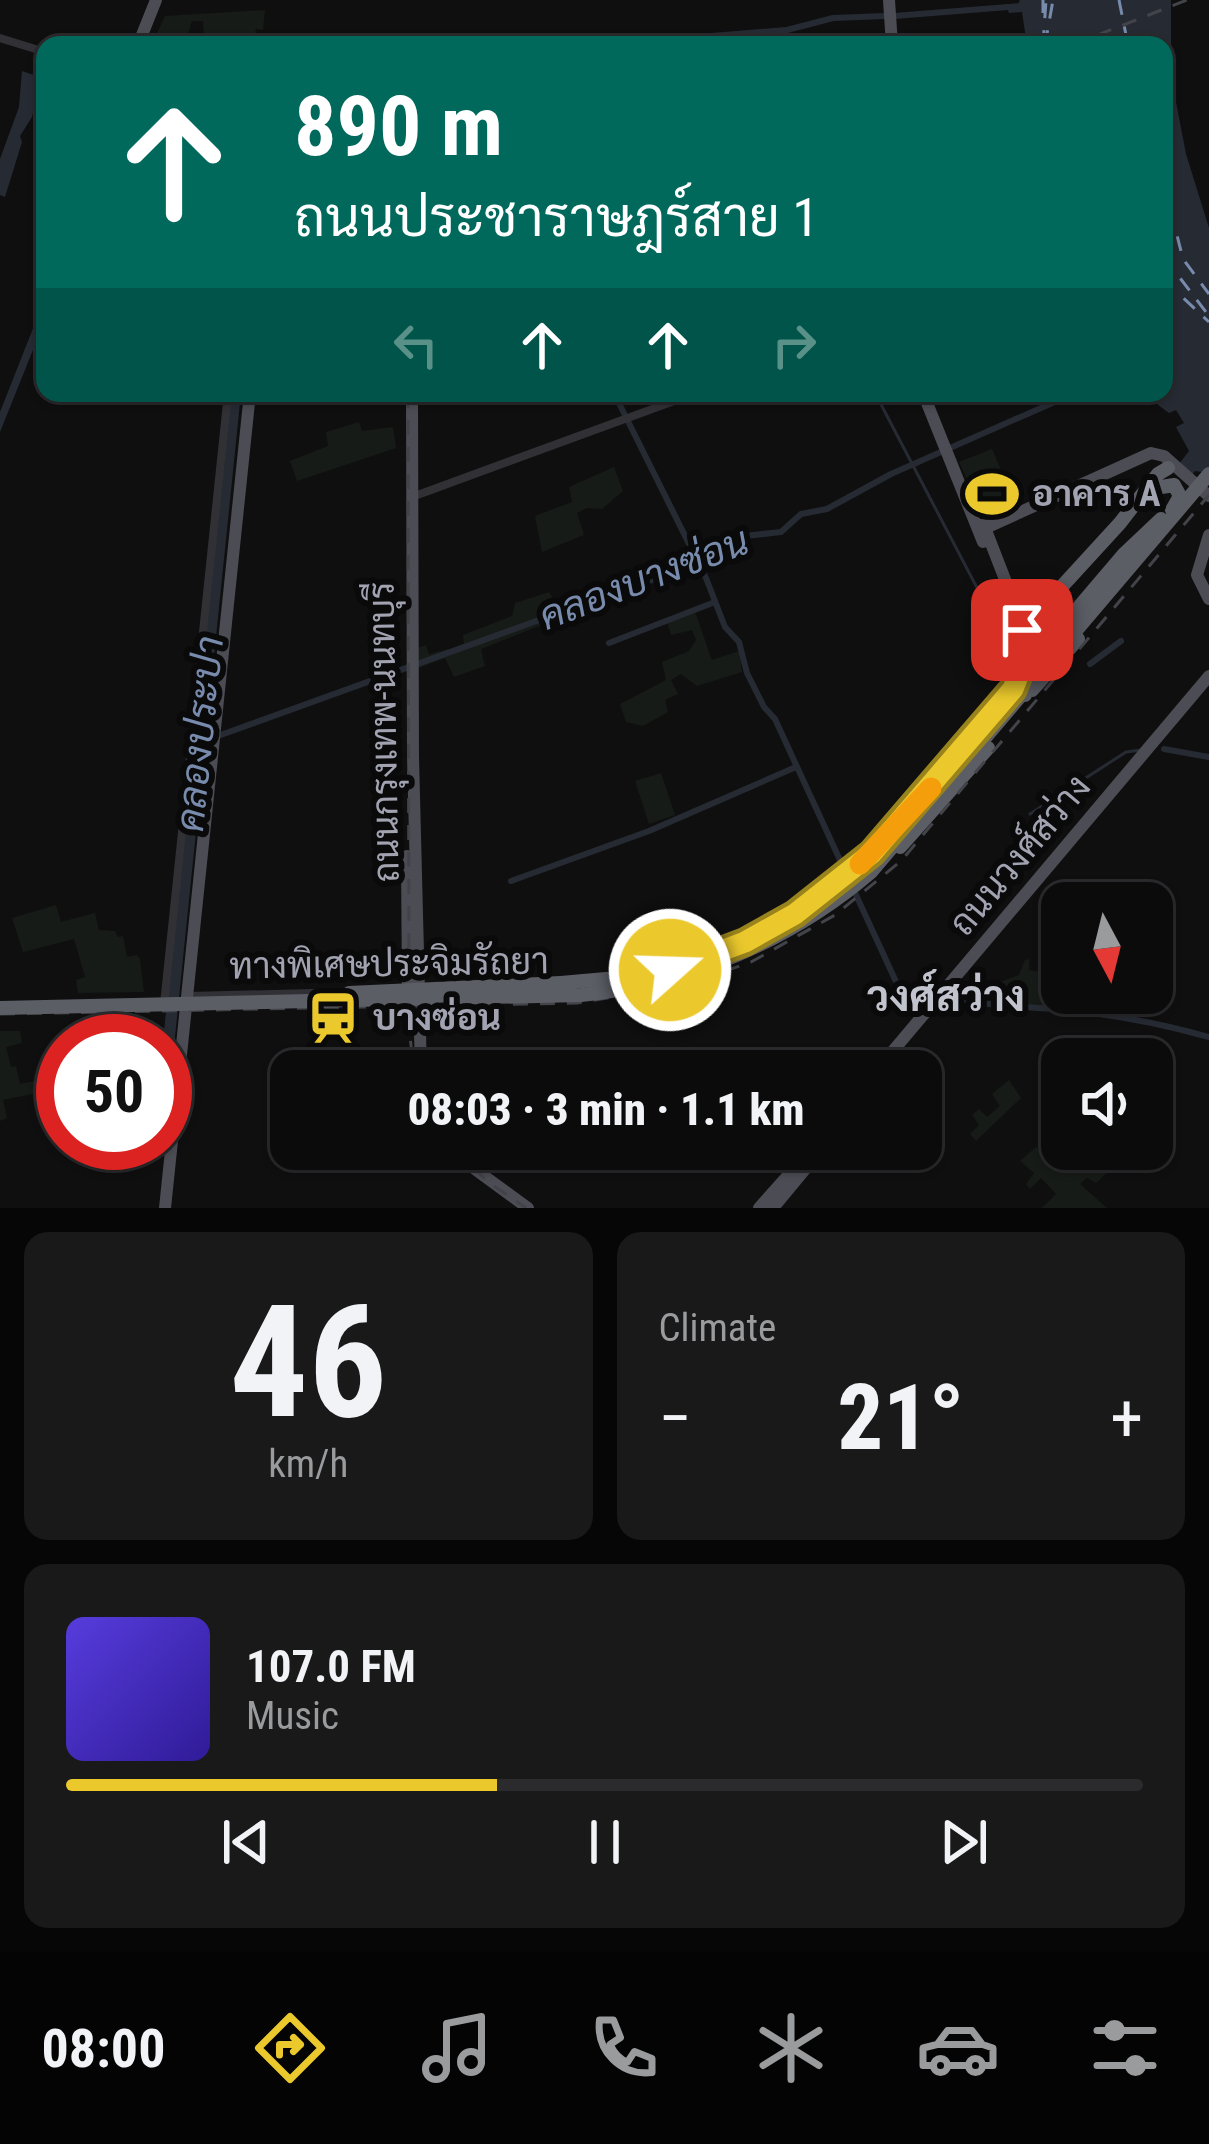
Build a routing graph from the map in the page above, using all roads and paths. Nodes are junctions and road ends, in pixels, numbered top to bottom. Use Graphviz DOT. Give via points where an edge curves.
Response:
graph roads {
  1 [pos="156,0"];
  2 [pos="889,0"];
  3 [pos="142,36"];
  4 [pos="891,36"];
  5 [pos="0,38"];
  6 [pos="36,50"];
  7 [pos="227,402"];
  8 [pos="249,402"];
  9 [pos="409,402"];
  10 [pos="672,402"];
  11 [pos="927,402"];
  12 [pos="1209,462"];
  13 [pos="1171,467"];
  14 [pos="1209,474"];
  15 [pos="956,476"];
  16 [pos="1084,486"];
  17 [pos="1146,490"];
  18 [pos="410,497"];
  19 [pos="1209,499"];
  20 [pos="1164,521"];
  21 [pos="983,532"];
  22 [pos="1209,535"];
  23 [pos="1209,550"];
  24 [pos="991,555"];
  25 [pos="1209,596"];
  26 [pos="1033,618"];
  27 [pos="1049,648"];
  28 [pos="1209,680"];
  29 [pos="1013,689"];
  30 [pos="989,730"];
  31 [pos="192,747"];
  32 [pos="209,748"];
  33 [pos="871,872"];
  34 [pos="855,875"];
  35 [pos="838,888"];
  36 [pos="651,975"];
  37 [pos="591,991"];
  38 [pos="412,992"];
  39 [pos="332,995"];
  40 [pos="186,996"];
  41 [pos="164,1004"];
  42 [pos="0,1005"];
  43 [pos="416,1050"];
  44 [pos="900,1050"];
  45 [pos="901,1050"];
  46 [pos="475,1170"];
  47 [pos="798,1170"];
  48 [pos="498,1192"];
  49 [pos="165,1208"];
  50 [pos="515,1208"];
  51 [pos="528,1208"];
  52 [pos="766,1208"];
  1 -- 3 [label="main road"];
  2 -- 4 [label="main road"];
  5 -- 6 [label="street"];
  7 -- 31 [label="street"];
  8 -- 32 [label="main road"];
  9 -- 18 [label="main road, ถนนกรุงเทพ-นนทบุรี"];
  10 -- 18 [label="street"];
  11 -- 15 [label="main road"];
  12 -- 20 [label="highway, ทางพิเศษประจิมรัถยา, bridge"];
  13 -- 16 [label="main road" via="1146,460"];
  13 -- 17 [label="highway"];
  13 -- 19 [label="main road"];
  14 -- 20 [label="highway, ทางพิเศษประจิมรัถยา, bridge"];
  15 -- 16 [label="main road" via="984,527"];
  15 -- 21 [label="main road"];
  16 -- 21 [label="main road"];
  17 -- 26 [label="highway"];
  17 -- 27 [label="highway" via="1169,484 1180,501"];
  18 -- 38 [label="main road, ถนนกรุงเทพ-นนทบุรี"];
  20 -- 26 [label="highway" via="1124,554 1055,635 1041,635"];
  20 -- 30 [label="highway, bridge" via="1096,618"];
  20 -- 33 [label="highway, ทางพิเศษประจิมรัถยา, bridge"];
  20 -- 39 [label="highway, ทางพิเศษประจิมรัถยา, bridge" via="906,824 797,916 694,965 621,983"];
  21 -- 24 [label="main road"];
  22 -- 25 [label="main road" via="1197,575"];
  23 -- 25 [label="main road" via="1202,574"];
  24 -- 27 [label="main road" via="1020,618"];
  24 -- 29 [label="main road" via="1028,646"];
  26 -- 33 [label="highway, bridge" via="1021,708 926,821"];
  27 -- 29 [label="highway"];
  27 -- 30 [label="main road" via="1041,671"];
  28 -- 44 [label="main road, ถนนวงศ์สว่าง"];
  28 -- 45 [label="main road, ถนนวงศ์สว่าง"];
  29 -- 34 [label="main road"];
  30 -- 34 [label="main road" via="883,859"];
  31 -- 32 [label="street"];
  31 -- 41 [label="street"];
  32 -- 40 [label="main road"];
  33 -- 42 [label="highway, ทางพิเศษประจิมรัถยา, bridge" via="750,949 624,990"];
  34 -- 35 [label="main road, bridge"];
  35 -- 36 [label="main road" via="745,942"];
  35 -- 37 [label="main road" via="786,927 721,959"];
  36 -- 37 [label="main road"];
  36 -- 39 [label="highway, bridge"];
  37 -- 38 [label="main road"];
  38 -- 40 [label="street"];
  38 -- 43 [label="main road, ถนนกรุงเทพ-นนทบุรี"];
  39 -- 42 [label="highway, ทางพิเศษประจิมรัถยา, bridge"];
  40 -- 49 [label="main road"];
  46 -- 48 [label="main road"];
  47 -- 52 [label="main road"];
  48 -- 50 [label="main road"];
  48 -- 51 [label="main road"];
}
